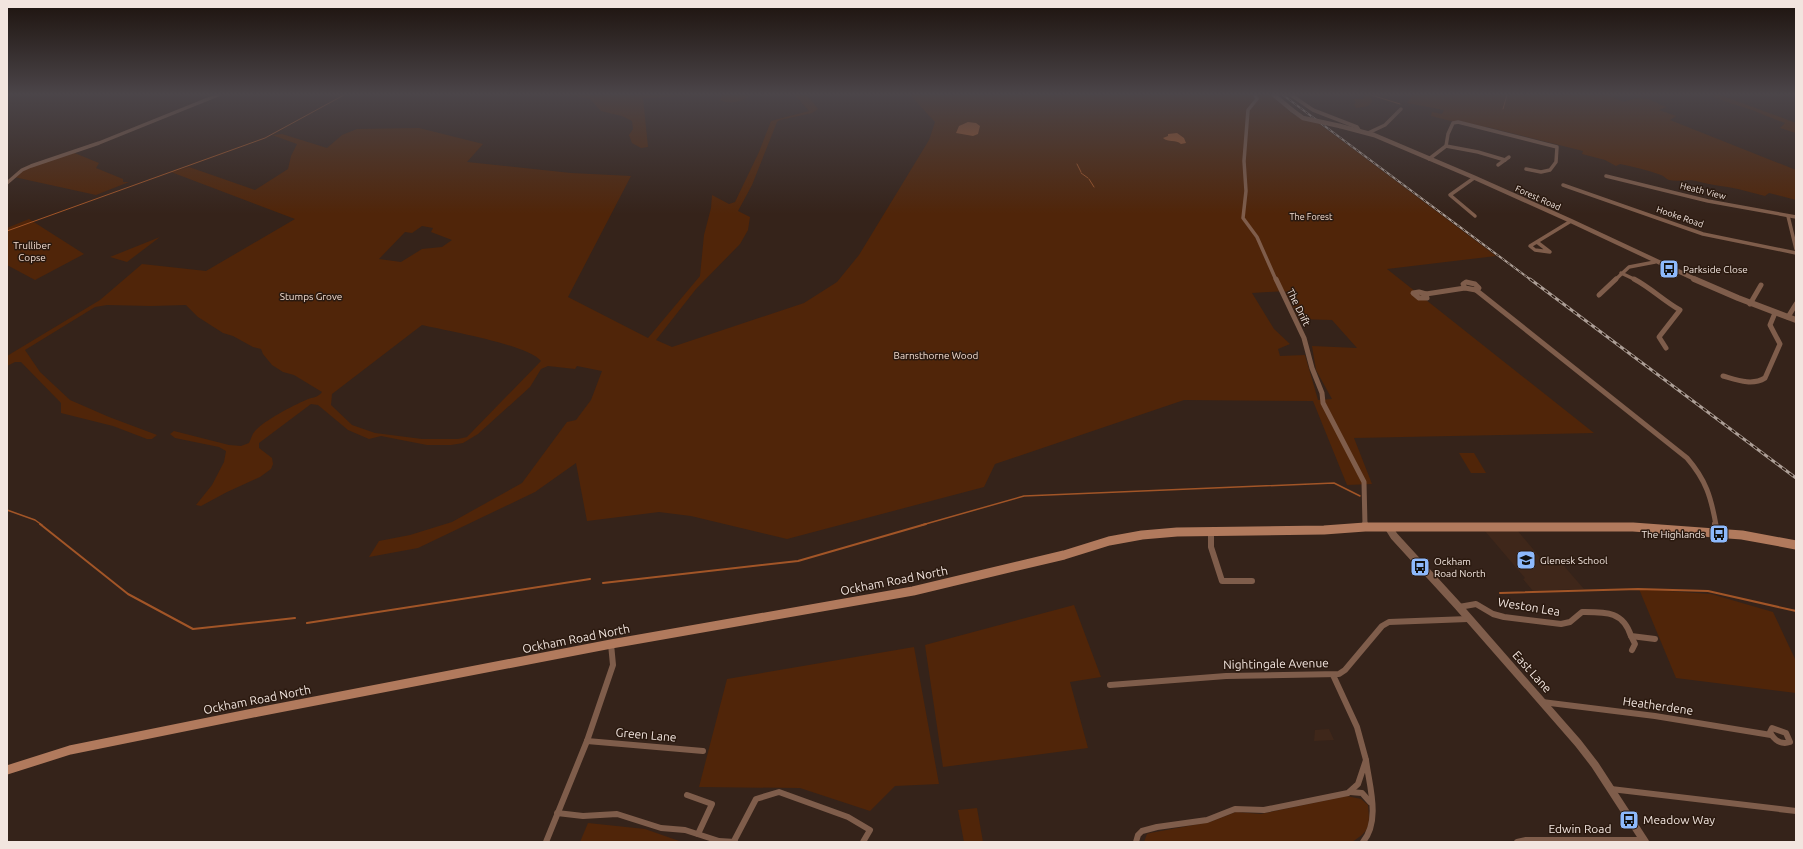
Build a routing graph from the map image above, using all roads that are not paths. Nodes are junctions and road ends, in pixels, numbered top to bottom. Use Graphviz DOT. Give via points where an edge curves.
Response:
graph roads {
  1 [pos="120,135"];
  2 [pos="1246,135"];
  3 [pos="1374,135"];
  4 [pos="1449,135"];
  5 [pos="1507,135"];
  6 [pos="1446,146"];
  7 [pos="1509,157"];
  8 [pos="1429,159"];
  9 [pos="1505,160"];
  10 [pos="1498,165"];
  11 [pos="1526,169"];
  12 [pos="1606,176"];
  13 [pos="1474,178"];
  14 [pos="7,183"];
  15 [pos="1563,185"];
  16 [pos="1475,216"];
  17 [pos="1788,216"];
  18 [pos="1796,217"];
  19 [pos="1571,221"];
  20 [pos="1537,242"];
  21 [pos="1796,249"];
  22 [pos="1796,253"];
  23 [pos="1655,262"];
  24 [pos="1621,273"];
  25 [pos="1761,285"];
  26 [pos="1426,294"];
  27 [pos="1599,295"];
  28 [pos="1750,304"];
  29 [pos="1796,304"];
  30 [pos="1775,313"];
  31 [pos="1788,317"];
  32 [pos="1796,320"];
  33 [pos="1666,348"];
  34 [pos="1724,376"];
  35 [pos="1365,527"];
  36 [pos="1388,528"];
  37 [pos="1211,531"];
  38 [pos="1717,533"];
  39 [pos="1796,545"];
  40 [pos="1252,581"];
  41 [pos="1459,607"];
  42 [pos="1468,619"];
  43 [pos="1631,636"];
  44 [pos="1655,639"];
  45 [pos="611,644"];
  46 [pos="1632,650"];
  47 [pos="1333,675"];
  48 [pos="1110,685"];
  49 [pos="1542,702"];
  50 [pos="1770,735"];
  51 [pos="587,741"];
  52 [pos="703,751"];
  53 [pos="1366,760"];
  54 [pos="7,770"];
  55 [pos="1611,789"];
  56 [pos="1348,793"];
  57 [pos="686,795"];
  58 [pos="1371,804"];
  59 [pos="1796,811"];
  60 [pos="558,813"];
  61 [pos="698,834"];
  62 [pos="1605,841"];
  63 [pos="1644,841"];
  64 [pos="546,842"];
  65 [pos="734,842"];
  66 [pos="864,842"];
  67 [pos="1136,842"];
  68 [pos="1363,842"];
  69 [pos="1517,842"];
  1 -- 14 [label="street" via="31,166"];
  2 -- 35 [label="street, The Drift" via="1244,161 1246,191 1243,218 1257,237 1304,338 1323,403 1364,482"];
  3 -- 8 [label="street, Forest Road"];
  4 -- 6 [label="street"];
  5 -- 11 [label="street" via="1557,147 1552,169 1541,174"];
  6 -- 8 [label="street"];
  6 -- 9 [label="street"];
  7 -- 9 [label="street"];
  8 -- 13 [label="street, Forest Road"];
  9 -- 10 [label="street"];
  12 -- 17 [label="street, Heath View" via="1704,200"];
  13 -- 16 [label="street" via="1450,195"];
  13 -- 19 [label="street, Forest Road"];
  15 -- 22 [label="street, Hooke Road" via="1697,232"];
  17 -- 18 [label="street, Heath View"];
  17 -- 21 [label="street"];
  19 -- 20 [label="street" via="1545,234"];
  19 -- 23 [label="street, Forest Road"];
  23 -- 24 [label="street" via="1632,265"];
  23 -- 28 [label="street, Forest Road"];
  24 -- 27 [label="street"];
  24 -- 33 [label="street" via="1647,286 1680,310 1659,336"];
  25 -- 28 [label="street"];
  26 -- 38 [label="street" via="1465,288 1464,283 1472,282 1479,287 1476,290 1669,442 1691,462 1707,484"];
  28 -- 30 [label="street, Forest Road"];
  29 -- 31 [label="street"];
  30 -- 31 [label="street, Forest Road"];
  30 -- 34 [label="street" via="1770,325 1780,344 1765,378 1753,382"];
  31 -- 32 [label="street, Forest Road"];
  35 -- 36 [label="main road, Ockham Road North"];
  35 -- 37 [label="main road, Ockham Road North"];
  36 -- 38 [label="main road, Ockham Road North" via="1627,526"];
  36 -- 41 [label="street, East Lane"];
  37 -- 40 [label="street" via="1211,547 1222,580"];
  37 -- 45 [label="main road, Ockham Road North" via="1142,535 913,591"];
  38 -- 39 [label="main road, Ockham Road North"];
  41 -- 42 [label="street, East Lane"];
  41 -- 43 [label="street, Weston Lea" via="1476,604 1504,617 1561,624 1570,622 1582,612 1612,615 1624,620"];
  42 -- 47 [label="street, Nightingale Avenue" via="1389,622 1372,637 1346,670"];
  42 -- 49 [label="street, East Lane"];
  43 -- 44 [label="street"];
  43 -- 46 [label="street, Weston Lea" via="1635,644"];
  45 -- 51 [label="street" via="613,665"];
  45 -- 54 [label="main road, Ockham Road North" via="70,750"];
  47 -- 48 [label="street, Nightingale Avenue" via="1234,675"];
  47 -- 53 [label="street" via="1359,732"];
  49 -- 50 [label="street, Heatherdene" via="1655,716"];
  49 -- 55 [label="street, East Lane" via="1587,754"];
  51 -- 52 [label="street, Green Lane"];
  51 -- 60 [label="street"];
  53 -- 56 [label="street" via="1358,784"];
  53 -- 58 [label="street"];
  55 -- 59 [label="street"];
  55 -- 63 [label="street, East Lane"];
  56 -- 58 [label="street" via="1363,793"];
  56 -- 67 [label="street" via="1264,810 1235,810 1207,820 1157,827 1142,831"];
  57 -- 61 [label="street" via="712,804"];
  58 -- 68 [label="street" via="1372,827"];
  60 -- 61 [label="street" via="583,816 616,814 661,828"];
  60 -- 64 [label="street"];
  61 -- 65 [label="street" via="719,841"];
  62 -- 63 [label="street, Edwin Road"];
  62 -- 69 [label="street, Edwin Road"];
  65 -- 66 [label="street" via="756,799 779,792 848,817 870,830"];
}
